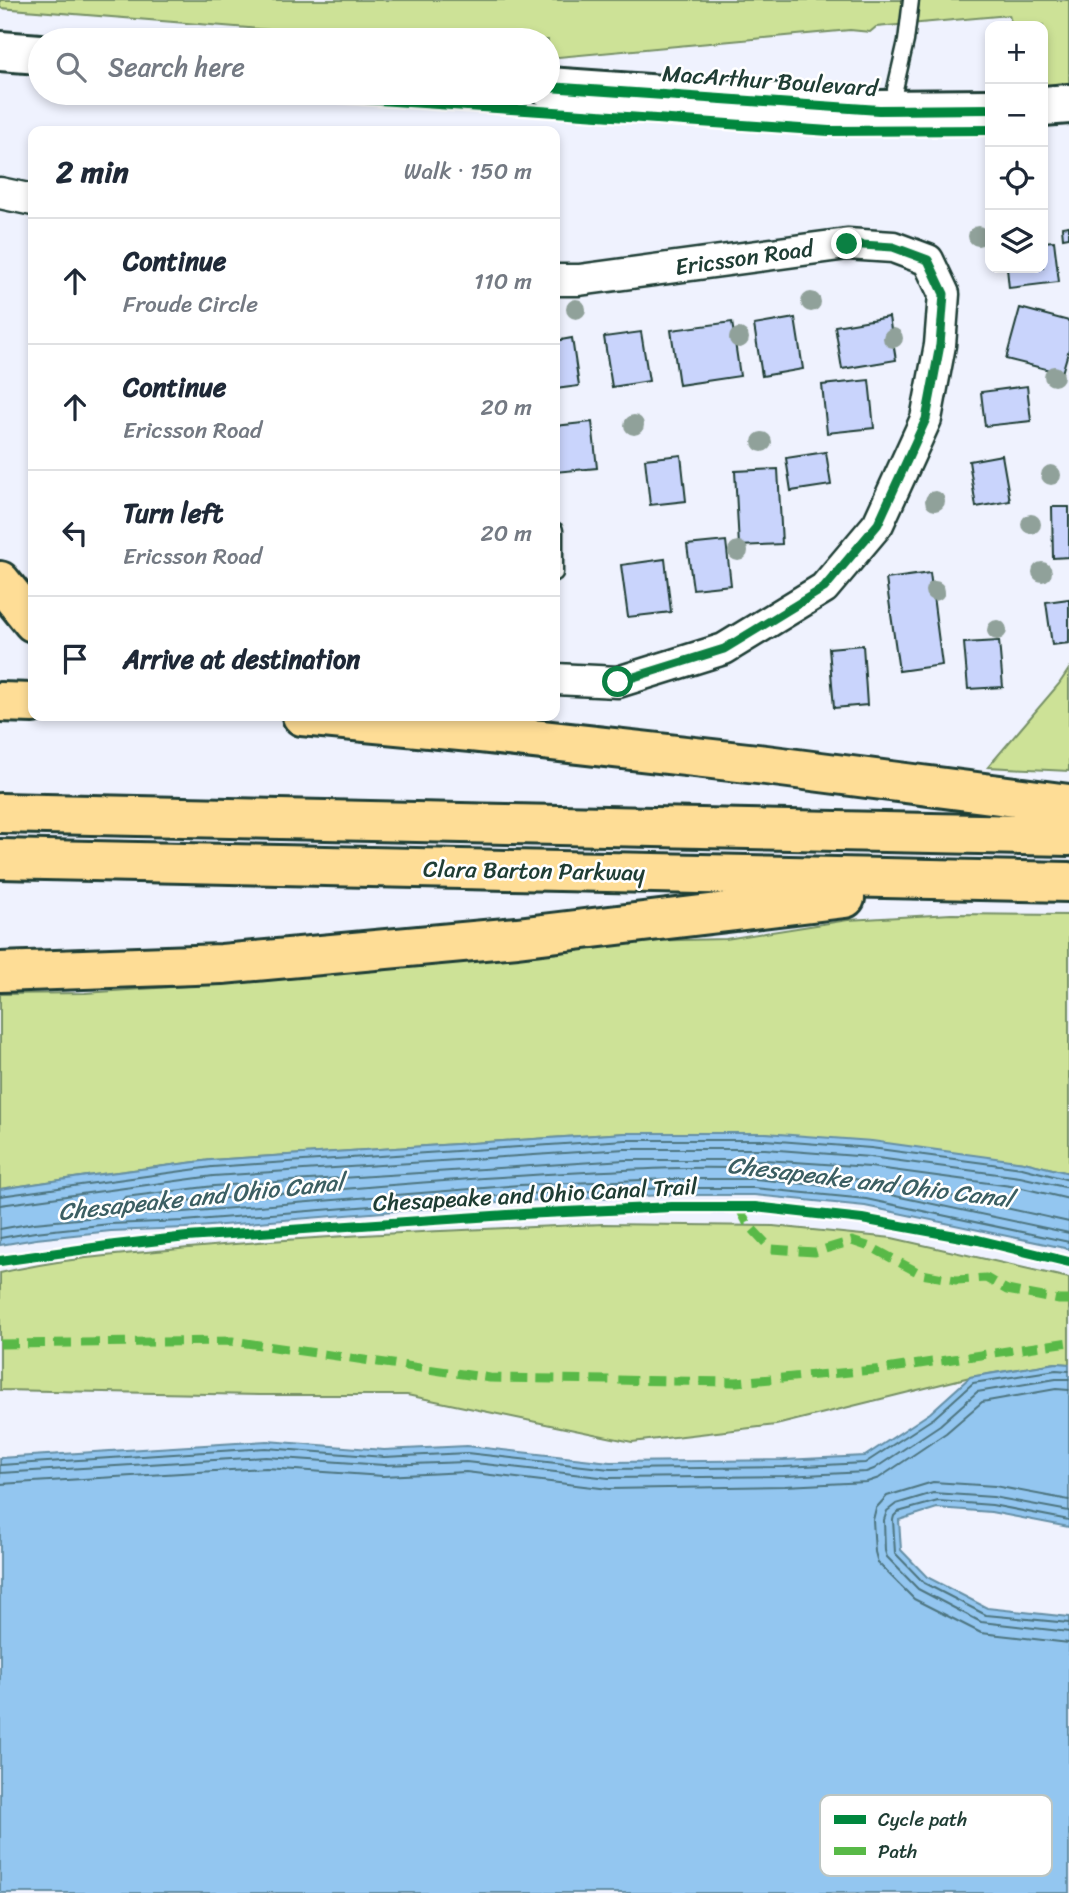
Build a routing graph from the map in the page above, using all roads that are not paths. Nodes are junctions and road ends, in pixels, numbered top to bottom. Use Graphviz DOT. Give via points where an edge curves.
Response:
graph roads {
  1 [pos="911,0"];
  2 [pos="0,51"];
  3 [pos="28,53"];
  4 [pos="560,88"];
  5 [pos="1069,104"];
  6 [pos="1048,106"];
  7 [pos="985,108"];
  8 [pos="896,110"];
  9 [pos="0,193"];
  10 [pos="28,199"];
  11 [pos="560,280"];
  12 [pos="0,581"];
  13 [pos="28,616"];
  14 [pos="560,679"];
  15 [pos="0,702"];
  16 [pos="28,703"];
  17 [pos="355,721"];
  18 [pos="1069,804"];
  19 [pos="0,813"];
  20 [pos="1069,836"];
  21 [pos="0,859"];
  22 [pos="979,881"];
  23 [pos="1069,882"];
  24 [pos="0,972"];
  1 -- 8 [label="lane" via="895,89"];
  2 -- 3 [label="main road"];
  4 -- 8 [label="main road, MacArthur Boulevard"];
  5 -- 6 [label="main road"];
  7 -- 8 [label="main road, MacArthur Boulevard"];
  9 -- 10 [label="street"];
  11 -- 14 [label="street, Ericsson Road" via="847,244 893,247 928,260 944,294 926,419 878,524 824,588 724,649 618,682"];
  12 -- 13 [label="main road"];
  15 -- 16 [label="main road"];
  17 -- 18 [label="main road" via="753,763"];
  19 -- 20 [label="main road, Clara Barton Parkway"];
  21 -- 22 [label="main road, Clara Barton Parkway"];
  22 -- 23 [label="main road, Clara Barton Parkway"];
  22 -- 24 [label="main road" via="517,937 222,964"];
}
